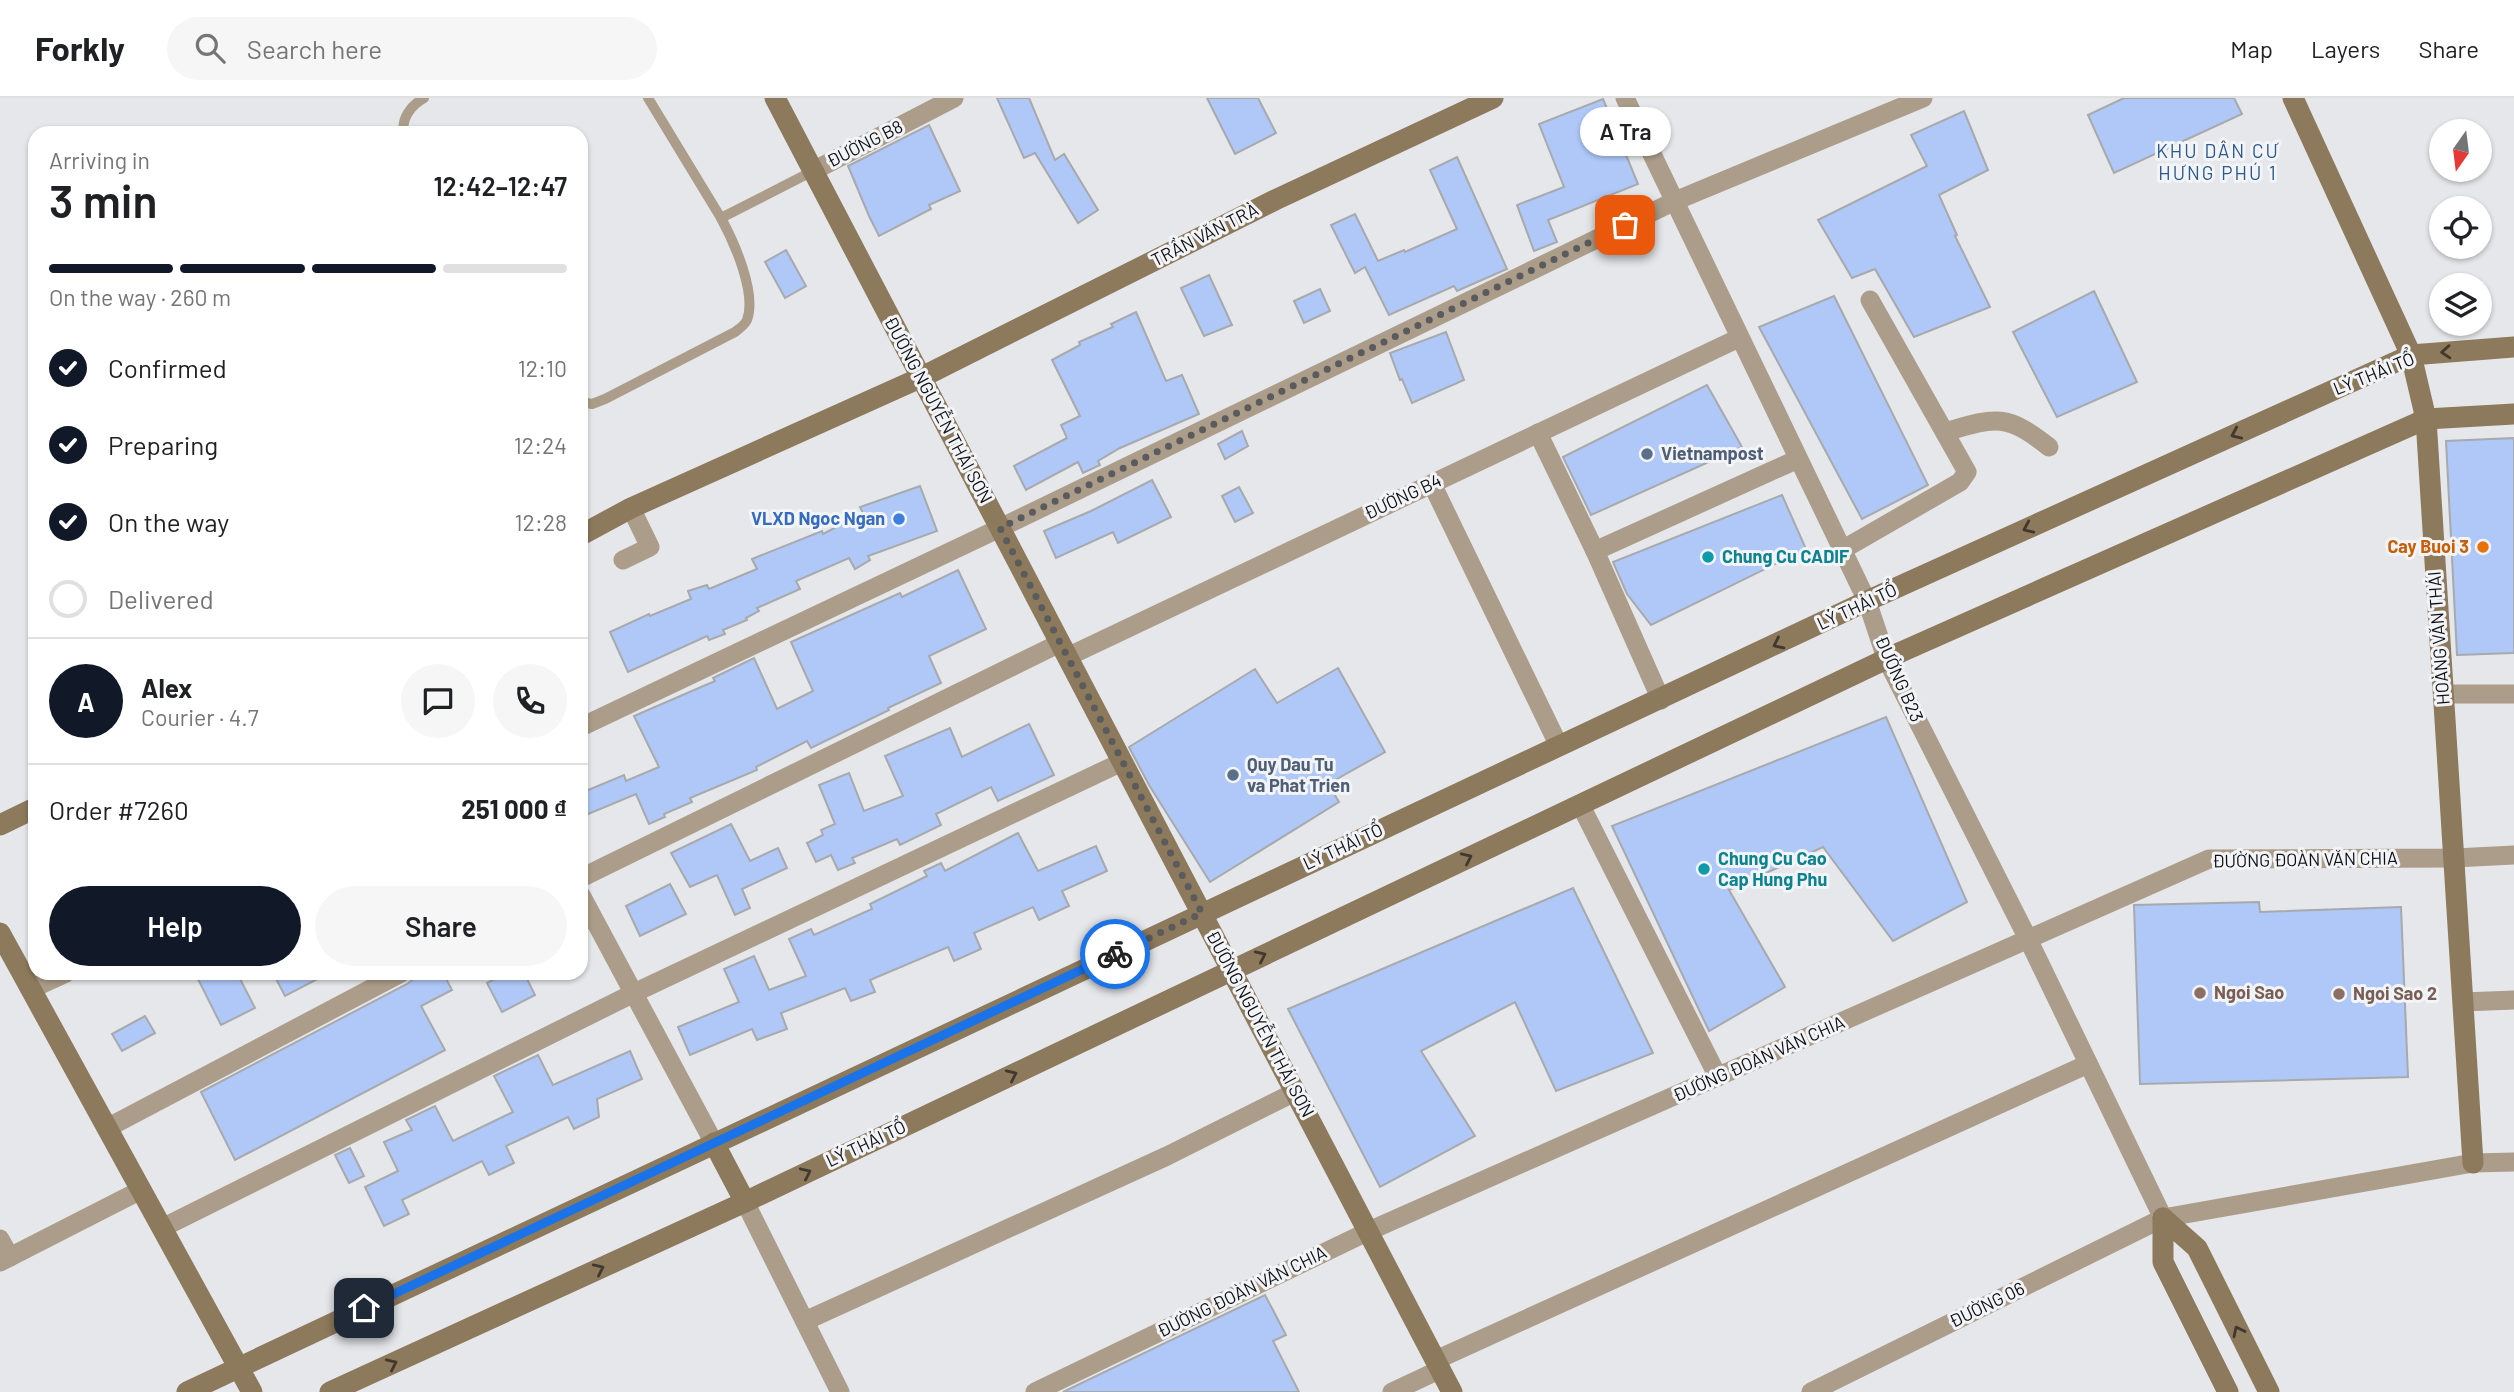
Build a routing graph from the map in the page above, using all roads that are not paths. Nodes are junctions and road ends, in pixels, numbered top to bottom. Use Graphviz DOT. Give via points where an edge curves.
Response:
graph roads {
  1 [pos="424,98"];
  2 [pos="648,98"];
  3 [pos="775,98"];
  4 [pos="954,98"];
  5 [pos="1493,98"];
  6 [pos="1625,98"];
  7 [pos="1923,98"];
  8 [pos="2293,98"];
  9 [pos="402,126"];
  10 [pos="813,171"];
  11 [pos="1675,201"];
  12 [pos="721,218"];
  13 [pos="1870,300"];
  14 [pos="1739,338"];
  15 [pos="2514,347"];
  16 [pos="2410,355"];
  17 [pos="920,378"];
  18 [pos="588,403"];
  19 [pos="2514,414"];
  20 [pos="2426,419"];
  21 [pos="1945,432"];
  22 [pos="1538,433"];
  23 [pos="2049,447"];
  24 [pos="1798,459"];
  25 [pos="1432,484"];
  26 [pos="631,508"];
  27 [pos="1000,528"];
  28 [pos="588,531"];
  29 [pos="1842,550"];
  30 [pos="1595,551"];
  31 [pos="623,560"];
  32 [pos="1867,601"];
  33 [pos="1064,650"];
  34 [pos="1886,659"];
  35 [pos="2443,694"];
  36 [pos="2514,694"];
  37 [pos="1661,700"];
  38 [pos="588,724"];
  39 [pos="1559,746"];
  40 [pos="1122,762"];
  41 [pos="1580,804"];
  42 [pos="28,811"];
  43 [pos="0,825"];
  44 [pos="2514,855"];
  45 [pos="2454,858"];
  46 [pos="588,875"];
  47 [pos="588,908"];
  48 [pos="1202,913"];
  49 [pos="0,933"];
  50 [pos="2028,939"];
  51 [pos="1231,970"];
  52 [pos="51,980"];
  53 [pos="388,980"];
  54 [pos="31,989"];
  55 [pos="634,993"];
  56 [pos="2514,1000"];
  57 [pos="2463,1002"];
  58 [pos="2088,1064"];
  59 [pos="1718,1077"];
  60 [pos="1295,1092"];
  61 [pos="107,1128"];
  62 [pos="714,1143"];
  63 [pos="2514,1161"];
  64 [pos="2473,1163"];
  65 [pos="141,1190"];
  66 [pos="745,1202"];
  67 [pos="2163,1218"];
  68 [pos="162,1228"];
  69 [pos="1368,1231"];
  70 [pos="0,1239"];
  71 [pos="5,1259"];
  72 [pos="804,1321"];
  73 [pos="1438,1365"];
  74 [pos="239,1367"];
  75 [pos="187,1392"];
  76 [pos="253,1392"];
  77 [pos="330,1392"];
  78 [pos="840,1392"];
  79 [pos="1035,1392"];
  80 [pos="1392,1392"];
  81 [pos="1452,1392"];
  82 [pos="1811,1392"];
  83 [pos="2228,1392"];
  84 [pos="2269,1392"];
  1 -- 9 [label="lane" via="407,114"];
  2 -- 12 [label="lane"];
  3 -- 10 [label="street, ĐƯỜNG NGUYỄN THÁI SƠN"];
  4 -- 10 [label="street, ĐƯỜNG B8"];
  5 -- 17 [label="street, TRẦN VĂN TRÀ" via="1275,200"];
  6 -- 11 [label="street, ĐƯỜNG B23"];
  7 -- 11 [label="street"];
  8 -- 16 [label="street, HOÀNG VĂN THÁI"];
  10 -- 12 [label="lane"];
  10 -- 17 [label="street, ĐƯỜNG NGUYỄN THÁI SƠN"];
  11 -- 14 [label="street, ĐƯỜNG B23"];
  11 -- 27 [label="street"];
  12 -- 18 [label="lane" via="748,285 746,323 605,399"];
  13 -- 21 [label="street"];
  14 -- 22 [label="street, ĐƯỜNG B4"];
  14 -- 24 [label="street, ĐƯỜNG B23"];
  15 -- 16 [label="street, LÝ THÁI TỔ, one-way"];
  16 -- 20 [label="street, HOÀNG VĂN THÁI"];
  16 -- 32 [label="street, LÝ THÁI TỔ, one-way"];
  17 -- 26 [label="street, TRẦN VĂN TRÀ"];
  17 -- 27 [label="street, ĐƯỜNG NGUYỄN THÁI SƠN"];
  19 -- 20 [label="street, LÝ THÁI TỔ"];
  20 -- 34 [label="street, LÝ THÁI TỔ"];
  20 -- 35 [label="street, HOÀNG VĂN THÁI"];
  21 -- 23 [label="street" via="1993,420 2025,428"];
  21 -- 29 [label="street" via="1966,468 1965,478"];
  22 -- 25 [label="street, ĐƯỜNG B4"];
  22 -- 30 [label="street"];
  24 -- 29 [label="street, ĐƯỜNG B23"];
  24 -- 30 [label="street"];
  25 -- 33 [label="street, ĐƯỜNG B4"];
  25 -- 39 [label="street"];
  26 -- 28 [label="street, TRẦN VĂN TRÀ"];
  26 -- 31 [label="street" via="650,547"];
  27 -- 33 [label="street, ĐƯỜNG NGUYỄN THÁI SƠN"];
  27 -- 38 [label="street"];
  29 -- 32 [label="street, ĐƯỜNG B23"];
  30 -- 37 [label="street"];
  32 -- 34 [label="street, ĐƯỜNG B23"];
  32 -- 37 [label="street, LÝ THÁI TỔ, one-way"];
  33 -- 40 [label="street, ĐƯỜNG NGUYỄN THÁI SƠN"];
  33 -- 46 [label="street, ĐƯỜNG B4"];
  34 -- 41 [label="street, LÝ THÁI TỔ"];
  34 -- 50 [label="street, ĐƯỜNG B23"];
  35 -- 36 [label="street"];
  35 -- 45 [label="street, HOÀNG VĂN THÁI"];
  37 -- 39 [label="street, LÝ THÁI TỔ"];
  39 -- 48 [label="street, LÝ THÁI TỔ"];
  40 -- 48 [label="street, ĐƯỜNG NGUYỄN THÁI SƠN"];
  40 -- 55 [label="street"];
  51 -- 41 [label="street, LÝ THÁI TỔ, one-way"];
  41 -- 59 [label="street"];
  42 -- 43 [label="street"];
  44 -- 45 [label="street, ĐƯỜNG ĐOÀN VĂN CHIA"];
  45 -- 50 [label="street, ĐƯỜNG ĐOÀN VĂN CHIA" via="2209,859"];
  45 -- 57 [label="street, HOÀNG VĂN THÁI"];
  47 -- 55 [label="street"];
  48 -- 51 [label="street, ĐƯỜNG NGUYỄN THÁI SƠN"];
  48 -- 62 [label="street, LÝ THÁI TỔ"];
  49 -- 54 [label="street"];
  50 -- 58 [label="street, ĐƯỜNG B23"];
  50 -- 59 [label="street, ĐƯỜNG ĐOÀN VĂN CHIA"];
  51 -- 60 [label="street, ĐƯỜNG NGUYỄN THÁI SƠN"];
  66 -- 51 [label="street, LÝ THÁI TỔ, one-way"];
  52 -- 54 [label="street"];
  53 -- 61 [label="street"];
  54 -- 61 [label="street"];
  55 -- 62 [label="street"];
  55 -- 68 [label="street"];
  56 -- 57 [label="street"];
  57 -- 64 [label="street, HOÀNG VĂN THÁI"];
  58 -- 67 [label="street, ĐƯỜNG B23"];
  58 -- 73 [label="street"];
  59 -- 69 [label="street, ĐƯỜNG ĐOÀN VĂN CHIA"];
  60 -- 69 [label="street, ĐƯỜNG NGUYỄN THÁI SƠN"];
  60 -- 72 [label="street" via="1167,1156"];
  61 -- 65 [label="street"];
  62 -- 66 [label="street"];
  62 -- 74 [label="street, LÝ THÁI TỔ"];
  63 -- 64 [label="street, ĐƯỜNG 06"];
  64 -- 67 [label="street, ĐƯỜNG 06"];
  65 -- 68 [label="street"];
  65 -- 71 [label="street"];
  66 -- 72 [label="street"];
  77 -- 66 [label="street, LÝ THÁI TỔ, one-way"];
  67 -- 82 [label="street, ĐƯỜNG 06"];
  67 -- 83 [label="street" via="2163,1262"];
  84 -- 67 [label="street, one-way" via="2197,1248"];
  68 -- 74 [label="street"];
  69 -- 73 [label="street, ĐƯỜNG NGUYỄN THÁI SƠN"];
  69 -- 79 [label="street, ĐƯỜNG ĐOÀN VĂN CHIA"];
  70 -- 71 [label="street"];
  72 -- 78 [label="street"];
  73 -- 80 [label="street"];
  73 -- 81 [label="street, ĐƯỜNG NGUYỄN THÁI SƠN"];
  74 -- 75 [label="street, LÝ THÁI TỔ"];
  74 -- 76 [label="street"];
}
